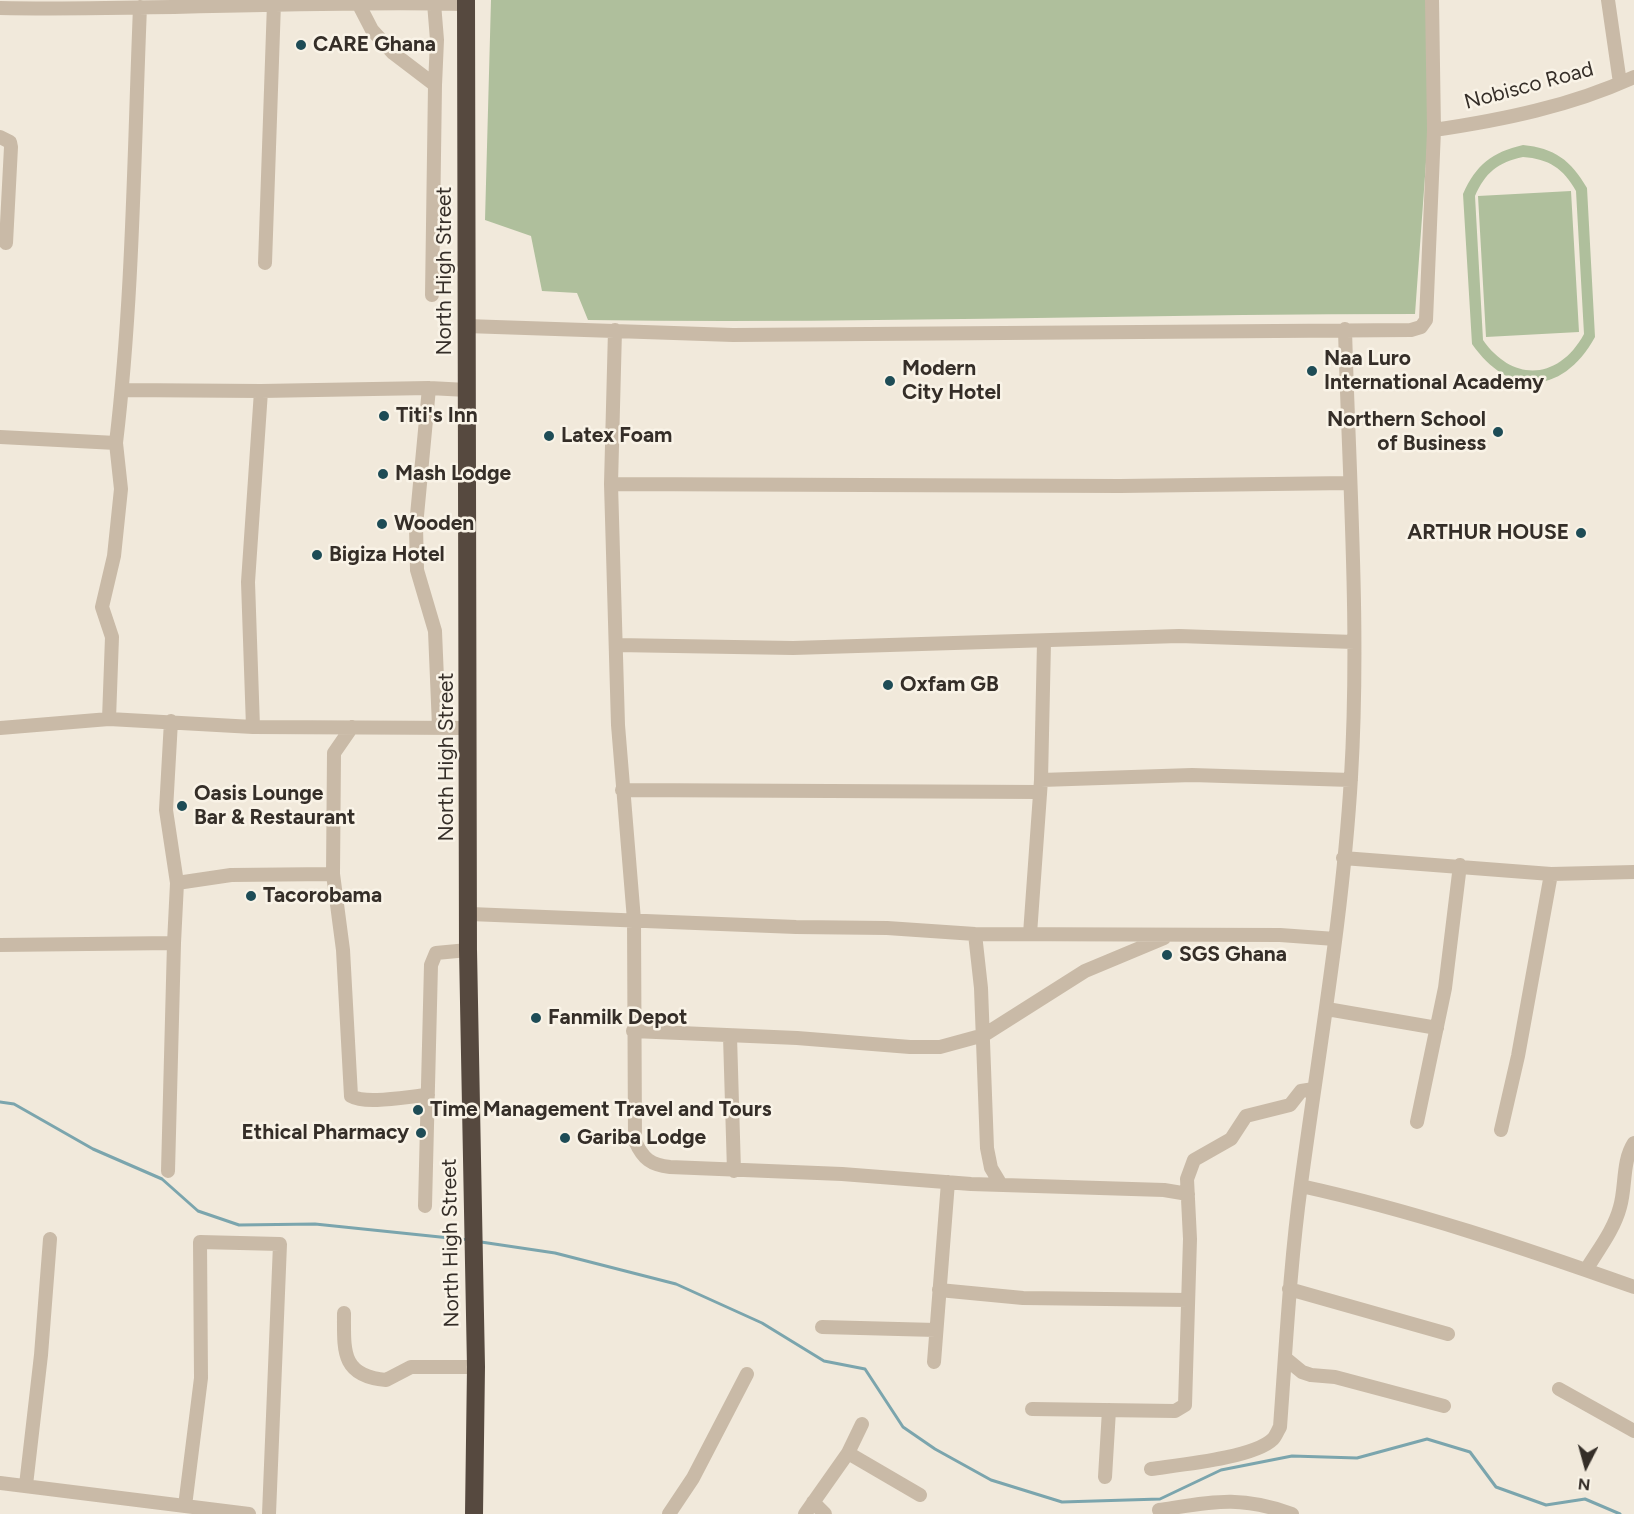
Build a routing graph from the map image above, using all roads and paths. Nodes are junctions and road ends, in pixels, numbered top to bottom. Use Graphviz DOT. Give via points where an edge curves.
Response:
graph roads {
  1 [pos="1432,0"];
  2 [pos="1608,0"];
  3 [pos="357,1"];
  4 [pos="466,2"];
  5 [pos="274,3"];
  6 [pos="434,3"];
  7 [pos="140,7"];
  8 [pos="0,8"];
  9 [pos="1634,76"];
  10 [pos="1620,83"];
  11 [pos="435,85"];
  12 [pos="1434,130"];
  13 [pos="0,137"];
  14 [pos="6,243"];
  15 [pos="265,263"];
  16 [pos="432,295"];
  17 [pos="466,326"];
  18 [pos="1345,329"];
  19 [pos="615,330"];
  20 [pos="429,388"];
  21 [pos="122,390"];
  22 [pos="467,390"];
  23 [pos="261,391"];
  24 [pos="0,437"];
  25 [pos="116,443"];
  26 [pos="1349,483"];
  27 [pos="611,484"];
  28 [pos="1044,642"];
  29 [pos="1354,642"];
  30 [pos="616,645"];
  31 [pos="109,719"];
  32 [pos="171,721"];
  33 [pos="253,727"];
  34 [pos="352,727"];
  35 [pos="439,727"];
  36 [pos="0,728"];
  37 [pos="470,728"];
  38 [pos="1351,780"];
  39 [pos="1040,786"];
  40 [pos="622,790"];
  41 [pos="1343,858"];
  42 [pos="1460,865"];
  43 [pos="1634,872"];
  44 [pos="333,874"];
  45 [pos="1551,874"];
  46 [pos="177,883"];
  47 [pos="470,914"];
  48 [pos="634,920"];
  49 [pos="975,934"];
  50 [pos="1030,934"];
  51 [pos="1169,936"];
  52 [pos="1335,939"];
  53 [pos="174,943"];
  54 [pos="0,945"];
  55 [pos="468,950"];
  56 [pos="1327,1009"];
  57 [pos="1437,1028"];
  58 [pos="633,1031"];
  59 [pos="984,1035"];
  60 [pos="730,1036"];
  61 [pos="1314,1089"];
  62 [pos="428,1095"];
  63 [pos="1417,1122"];
  64 [pos="1502,1130"];
  65 [pos="1634,1143"];
  66 [pos="168,1171"];
  67 [pos="734,1171"];
  68 [pos="948,1182"];
  69 [pos="1000,1183"];
  70 [pos="1300,1185"];
  71 [pos="1188,1194"];
  72 [pos="425,1206"];
  73 [pos="50,1239"];
  74 [pos="1586,1270"];
  75 [pos="1634,1287"];
  76 [pos="1289,1289"];
  77 [pos="939,1290"];
  78 [pos="1188,1300"];
  79 [pos="344,1313"];
  80 [pos="822,1327"];
  81 [pos="936,1330"];
  82 [pos="1448,1334"];
  83 [pos="1285,1358"];
  84 [pos="934,1362"];
  85 [pos="476,1367"];
  86 [pos="747,1374"];
  87 [pos="1559,1389"];
  88 [pos="1444,1406"];
  89 [pos="1032,1409"];
  90 [pos="1109,1410"];
  91 [pos="862,1424"];
  92 [pos="1634,1431"];
  93 [pos="848,1453"];
  94 [pos="1151,1469"];
  95 [pos="1105,1477"];
  96 [pos="0,1483"];
  97 [pos="26,1485"];
  98 [pos="920,1495"];
  99 [pos="185,1506"];
  100 [pos="809,1508"];
  101 [pos="1159,1510"];
  102 [pos="249,1514"];
  103 [pos="269,1514"];
  104 [pos="474,1514"];
  105 [pos="669,1514"];
  106 [pos="825,1514"];
  107 [pos="1292,1514"];
  1 -- 12 [label="street"];
  2 -- 10 [label="street"];
  3 -- 5 [label="street"];
  3 -- 6 [label="street"];
  3 -- 11 [label="street" via="390,59"];
  4 -- 6 [label="street"];
  4 -- 17 [label="highway, North High Street"];
  5 -- 7 [label="street"];
  5 -- 15 [label="street"];
  6 -- 11 [label="street"];
  7 -- 8 [label="street"];
  7 -- 21 [label="street"];
  9 -- 10 [label="street, Nobisco Road"];
  10 -- 12 [label="street, Nobisco Road" via="1573,101"];
  11 -- 16 [label="street"];
  12 -- 18 [label="street" via="1426,320 1421,327 1411,330"];
  13 -- 14 [label="street" via="10,142 11,147"];
  17 -- 19 [label="street"];
  17 -- 22 [label="highway, North High Street"];
  18 -- 19 [label="street" via="733,335"];
  18 -- 26 [label="street"];
  19 -- 27 [label="street"];
  20 -- 22 [label="street"];
  20 -- 23 [label="street"];
  20 -- 35 [label="street" via="416,526 417,570 435,631"];
  21 -- 23 [label="street"];
  21 -- 25 [label="street"];
  22 -- 37 [label="highway, North High Street"];
  23 -- 33 [label="street" via="248,582"];
  24 -- 25 [label="street"];
  25 -- 31 [label="street" via="121,489 114,556 102,607 112,637"];
  26 -- 27 [label="street"];
  26 -- 29 [label="street" via="1354,546"];
  27 -- 30 [label="street"];
  28 -- 29 [label="street" via="1179,636"];
  28 -- 30 [label="street" via="793,648"];
  28 -- 39 [label="street"];
  29 -- 38 [label="street"];
  30 -- 40 [label="street"];
  31 -- 32 [label="street"];
  31 -- 36 [label="street"];
  32 -- 33 [label="street"];
  32 -- 46 [label="street" via="166,810"];
  33 -- 34 [label="street"];
  34 -- 35 [label="street"];
  34 -- 44 [label="street" via="334,753"];
  35 -- 37 [label="street"];
  37 -- 47 [label="highway, North High Street"];
  38 -- 39 [label="street" via="1192,775"];
  38 -- 41 [label="street"];
  39 -- 40 [label="street"];
  39 -- 50 [label="street"];
  40 -- 48 [label="street"];
  41 -- 42 [label="street"];
  41 -- 52 [label="street"];
  42 -- 45 [label="street"];
  42 -- 57 [label="street" via="1455,924"];
  43 -- 45 [label="street"];
  44 -- 46 [label="street" via="231,875"];
  44 -- 62 [label="street" via="344,950 351,1096 373,1099"];
  45 -- 64 [label="street"];
  46 -- 53 [label="street"];
  47 -- 48 [label="street"];
  47 -- 55 [label="highway, North High Street"];
  48 -- 49 [label="street"];
  48 -- 58 [label="street"];
  49 -- 50 [label="street"];
  49 -- 59 [label="street"];
  50 -- 51 [label="street"];
  51 -- 52 [label="street" via="1280,935"];
  51 -- 59 [label="street" via="1085,971"];
  52 -- 56 [label="street"];
  53 -- 54 [label="street"];
  53 -- 66 [label="street"];
  55 -- 62 [label="street" via="436,953 431,965"];
  55 -- 85 [label="highway, North High Street"];
  56 -- 57 [label="street"];
  56 -- 61 [label="street"];
  57 -- 63 [label="street"];
  58 -- 60 [label="street"];
  58 -- 67 [label="street" via="635,1141 641,1155 654,1165"];
  59 -- 60 [label="street" via="940,1047"];
  59 -- 69 [label="street" via="987,1148"];
  60 -- 67 [label="street"];
  61 -- 70 [label="street"];
  61 -- 71 [label="street" via="1301,1091 1290,1105 1246,1116 1231,1138 1194,1160 1187,1179"];
  62 -- 72 [label="street"];
  65 -- 74 [label="street" via="1627,1159 1616,1222"];
  67 -- 68 [label="street"];
  68 -- 69 [label="street"];
  68 -- 77 [label="street"];
  69 -- 71 [label="street"];
  70 -- 74 [label="street" via="1494,1237"];
  70 -- 76 [label="street"];
  71 -- 78 [label="street"];
  73 -- 97 [label="street"];
  74 -- 75 [label="street"];
  76 -- 82 [label="street"];
  76 -- 83 [label="street"];
  77 -- 78 [label="street" via="1023,1298"];
  77 -- 81 [label="street"];
  78 -- 90 [label="street" via="1185,1405 1175,1411"];
  79 -- 85 [label="street" via="344,1348 349,1365 360,1374 386,1380 411,1367"];
  80 -- 81 [label="street"];
  81 -- 84 [label="street"];
  83 -- 88 [label="street" via="1311,1375 1335,1377"];
  83 -- 94 [label="street" via="1280,1427 1273,1439 1258,1448 1210,1461"];
  85 -- 104 [label="highway, North High Street"];
  86 -- 105 [label="street" via="693,1478"];
  87 -- 92 [label="street"];
  89 -- 90 [label="street"];
  90 -- 95 [label="street"];
  91 -- 93 [label="street"];
  93 -- 98 [label="street"];
  93 -- 100 [label="street"];
  96 -- 97 [label="street"];
  97 -- 99 [label="street"];
  99 -- 102 [label="street"];
  99 -- 103 [label="street" via="201,1378 200,1242 280,1244"];
  100 -- 106 [label="street"];
  101 -- 107 [label="street" via="1229,1500 1271,1506"];
}
